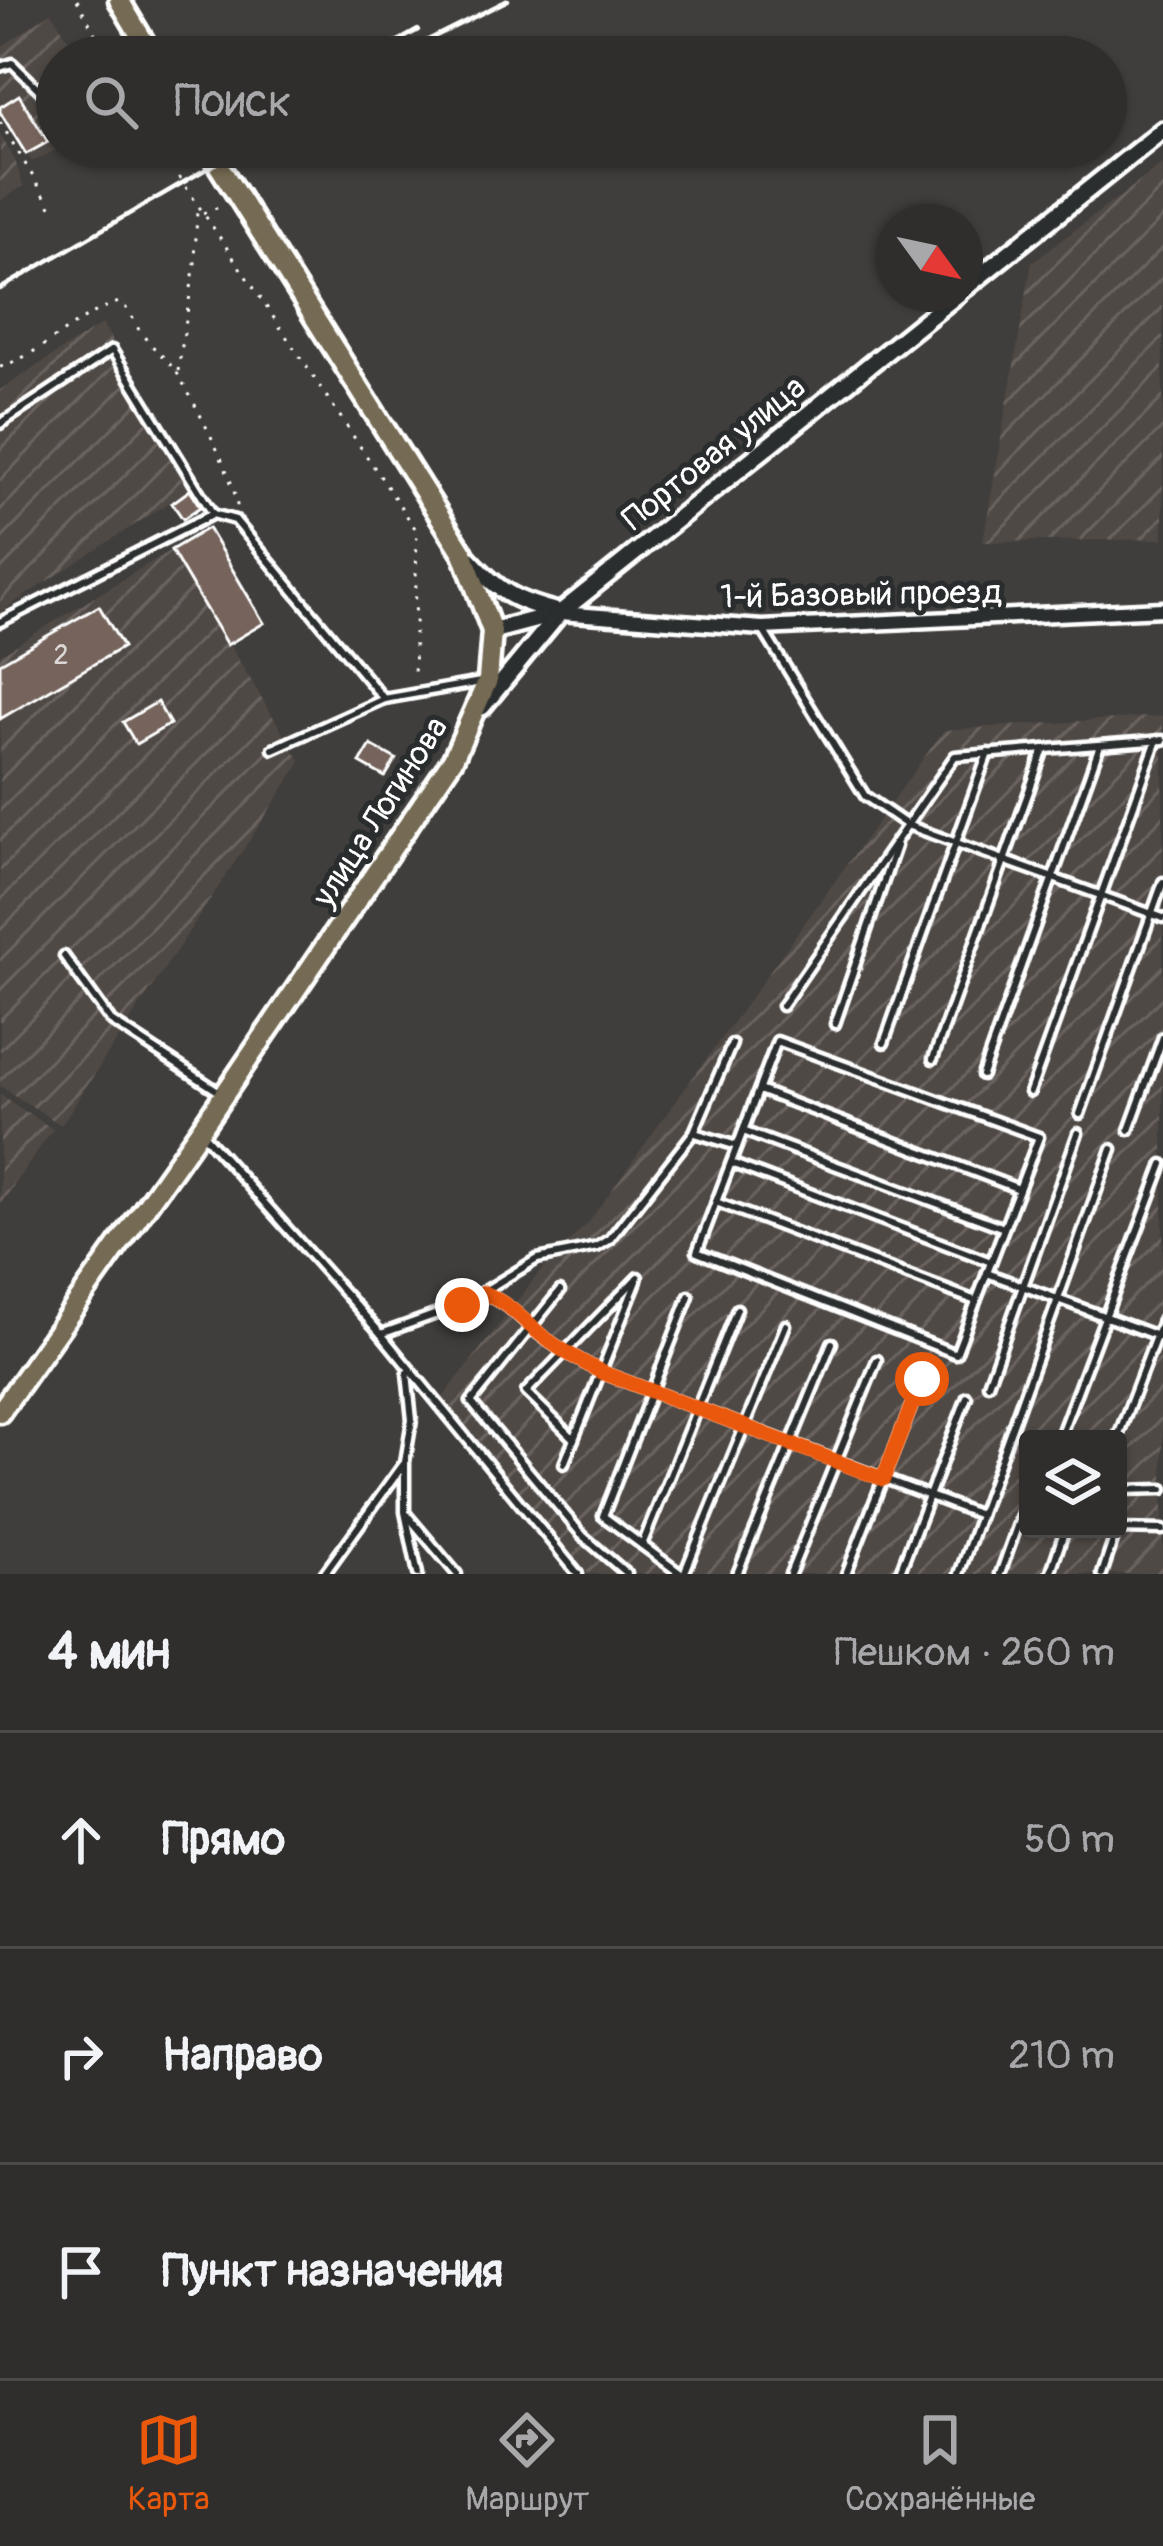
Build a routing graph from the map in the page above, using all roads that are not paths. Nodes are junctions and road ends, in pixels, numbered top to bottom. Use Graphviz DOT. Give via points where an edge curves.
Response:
graph roads {
  1 [pos="119,0"];
  2 [pos="140,36"];
  3 [pos="0,67"];
  4 [pos="36,86"];
  5 [pos="1163,130"];
  6 [pos="1127,159"];
  7 [pos="220,168"];
  8 [pos="1115,168"];
  9 [pos="983,274"];
  10 [pos="936,312"];
  11 [pos="0,424"];
  12 [pos="213,514"];
  13 [pos="463,553"];
  14 [pos="1163,610"];
  15 [pos="560,613"];
  16 [pos="0,622"];
  17 [pos="762,628"];
  18 [pos="492,631"];
  19 [pos="488,680"];
  20 [pos="384,700"];
  21 [pos="475,716"];
  22 [pos="1160,740"];
  23 [pos="1100,745"];
  24 [pos="273,749"];
  25 [pos="1044,749"];
  26 [pos="988,753"];
  27 [pos="907,825"];
  28 [pos="900,835"];
  29 [pos="956,843"];
  30 [pos="1004,860"];
  31 [pos="1052,878"];
  32 [pos="1163,882"];
  33 [pos="1101,895"];
  34 [pos="1152,914"];
  35 [pos="1163,918"];
  36 [pos="64,956"];
  37 [pos="782,1006"];
  38 [pos="835,1024"];
  39 [pos="1163,1036"];
  40 [pos="884,1043"];
  41 [pos="732,1044"];
  42 [pos="933,1059"];
  43 [pos="982,1075"];
  44 [pos="758,1090"];
  45 [pos="1030,1092"];
  46 [pos="224,1095"];
  47 [pos="1080,1114"];
  48 [pos="200,1130"];
  49 [pos="1129,1130"];
  50 [pos="743,1131"];
  51 [pos="694,1132"];
  52 [pos="1078,1133"];
  53 [pos="737,1146"];
  54 [pos="1112,1149"];
  55 [pos="730,1163"];
  56 [pos="1163,1164"];
  57 [pos="1019,1189"];
  58 [pos="716,1202"];
  59 [pos="1004,1228"];
  60 [pos="991,1262"];
  61 [pos="987,1273"];
  62 [pos="1023,1286"];
  63 [pos="560,1291"];
  64 [pos="484,1293"];
  65 [pos="688,1296"];
  66 [pos="1058,1299"];
  67 [pos="976,1301"];
  68 [pos="737,1310"];
  69 [pos="1105,1317"];
  70 [pos="1163,1318"];
  71 [pos="786,1325"];
  72 [pos="532,1327"];
  73 [pos="381,1334"];
  74 [pos="1160,1336"];
  75 [pos="832,1343"];
  76 [pos="565,1352"];
  77 [pos="877,1360"];
  78 [pos="406,1370"];
  79 [pos="601,1372"];
  80 [pos="922,1379"];
  81 [pos="988,1384"];
  82 [pos="652,1391"];
  83 [pos="967,1397"];
  84 [pos="697,1408"];
  85 [pos="0,1412"];
  86 [pos="744,1426"];
  87 [pos="1062,1430"];
  88 [pos="1121,1430"];
  89 [pos="574,1439"];
  90 [pos="791,1444"];
  91 [pos="836,1461"];
  92 [pos="405,1462"];
  93 [pos="564,1464"];
  94 [pos="883,1479"];
  95 [pos="1163,1479"];
  96 [pos="1161,1489"];
  97 [pos="1127,1490"];
  98 [pos="929,1496"];
  99 [pos="404,1512"];
  100 [pos="980,1516"];
  101 [pos="1019,1521"];
  102 [pos="1163,1530"];
  103 [pos="1063,1538"];
  104 [pos="642,1545"];
  105 [pos="324,1574"];
  106 [pos="418,1574"];
  107 [pos="457,1574"];
  108 [pos="578,1574"];
  109 [pos="627,1574"];
  110 [pos="683,1574"];
  111 [pos="737,1574"];
  112 [pos="790,1574"];
  113 [pos="846,1574"];
  114 [pos="899,1574"];
  115 [pos="959,1574"];
  116 [pos="1000,1574"];
  117 [pos="1050,1574"];
  118 [pos="1103,1574"];
  1 -- 2 [label="main road"];
  3 -- 4 [label="lane" via="12,63"];
  5 -- 6 [label="street"];
  7 -- 13 [label="main road, улица Логинова"];
  8 -- 9 [label="street"];
  10 -- 15 [label="street, Портовая улица"];
  11 -- 12 [label="lane" via="112,350"];
  12 -- 16 [label="lane"];
  12 -- 20 [label="lane" via="235,520"];
  13 -- 15 [label="street" via="496,589"];
  13 -- 18 [label="main road, улица Логинова"];
  14 -- 17 [label="street, 1-й Базовый проезд"];
  15 -- 17 [label="street, 1-й Базовый проезд"];
  15 -- 18 [label="street, Портовая улица"];
  15 -- 21 [label="street"];
  17 -- 27 [label="lane" via="865,796"];
  18 -- 19 [label="main road, улица Логинова"];
  19 -- 20 [label="lane"];
  19 -- 21 [label="main road, улица Логинова"];
  20 -- 24 [label="lane"];
  21 -- 46 [label="main road, улица Логинова"];
  22 -- 23 [label="lane"];
  22 -- 33 [label="lane"];
  23 -- 25 [label="lane"];
  23 -- 31 [label="lane"];
  25 -- 26 [label="lane"];
  25 -- 30 [label="lane"];
  26 -- 27 [label="lane" via="955,756"];
  26 -- 29 [label="lane"];
  27 -- 28 [label="lane"];
  27 -- 29 [label="lane"];
  28 -- 37 [label="lane"];
  28 -- 38 [label="lane"];
  29 -- 30 [label="lane"];
  29 -- 40 [label="lane"];
  30 -- 31 [label="lane"];
  30 -- 42 [label="lane"];
  31 -- 33 [label="lane"];
  31 -- 43 [label="lane"];
  32 -- 34 [label="lane"];
  33 -- 34 [label="lane"];
  33 -- 45 [label="lane"];
  34 -- 35 [label="lane"];
  34 -- 47 [label="lane"];
  36 -- 46 [label="lane" via="111,1021"];
  39 -- 49 [label="lane"];
  41 -- 51 [label="lane"];
  44 -- 50 [label="lane"];
  44 -- 57 [label="lane"];
  44 -- 57 [label="lane" via="777,1041 1039,1137"];
  46 -- 48 [label="main road, улица Логинова"];
  48 -- 73 [label="lane"];
  48 -- 85 [label="main road, улица Логинова"];
  50 -- 53 [label="lane"];
  50 -- 59 [label="lane"];
  51 -- 53 [label="lane"];
  51 -- 64 [label="lane" via="610,1239 537,1259"];
  52 -- 62 [label="lane"];
  53 -- 55 [label="lane"];
  54 -- 66 [label="lane"];
  55 -- 58 [label="lane"];
  55 -- 60 [label="lane"];
  56 -- 69 [label="lane"];
  57 -- 59 [label="lane"];
  58 -- 67 [label="lane"];
  58 -- 67 [label="lane" via="697,1252 956,1354"];
  59 -- 60 [label="lane"];
  60 -- 61 [label="lane"];
  61 -- 62 [label="lane"];
  61 -- 67 [label="lane"];
  62 -- 66 [label="lane"];
  62 -- 81 [label="lane"];
  63 -- 72 [label="lane"];
  64 -- 72 [label="lane" via="513,1306"];
  64 -- 73 [label="lane"];
  65 -- 82 [label="lane"];
  66 -- 69 [label="lane"];
  66 -- 100 [label="lane"];
  68 -- 84 [label="lane"];
  69 -- 74 [label="lane"];
  69 -- 87 [label="lane"];
  70 -- 74 [label="lane"];
  71 -- 86 [label="lane"];
  72 -- 76 [label="lane"];
  72 -- 109 [label="lane" via="471,1402 583,1537"];
  73 -- 78 [label="lane"];
  74 -- 88 [label="lane"];
  75 -- 90 [label="lane"];
  76 -- 79 [label="lane"];
  76 -- 79 [label="lane" via="638,1277"];
  76 -- 89 [label="lane" via="526,1392"];
  77 -- 91 [label="lane"];
  78 -- 92 [label="lane" via="412,1420"];
  78 -- 108 [label="lane"];
  79 -- 82 [label="lane"];
  79 -- 89 [label="lane"];
  80 -- 94 [label="lane"];
  82 -- 84 [label="lane"];
  82 -- 104 [label="lane" via="603,1516"];
  83 -- 98 [label="lane"];
  84 -- 86 [label="lane"];
  84 -- 104 [label="lane"];
  86 -- 90 [label="lane"];
  86 -- 110 [label="lane"];
  89 -- 93 [label="lane"];
  90 -- 91 [label="lane"];
  90 -- 111 [label="lane"];
  91 -- 94 [label="lane"];
  91 -- 112 [label="lane"];
  92 -- 99 [label="lane"];
  92 -- 105 [label="lane"];
  94 -- 98 [label="lane"];
  94 -- 113 [label="lane"];
  95 -- 96 [label="lane"];
  96 -- 97 [label="lane"];
  98 -- 100 [label="lane"];
  98 -- 114 [label="lane"];
  99 -- 106 [label="lane"];
  99 -- 107 [label="lane"];
  100 -- 115 [label="lane"];
  101 -- 116 [label="lane"];
  102 -- 118 [label="lane" via="1118,1529"];
  103 -- 117 [label="lane"];
  104 -- 110 [label="lane"];
}
